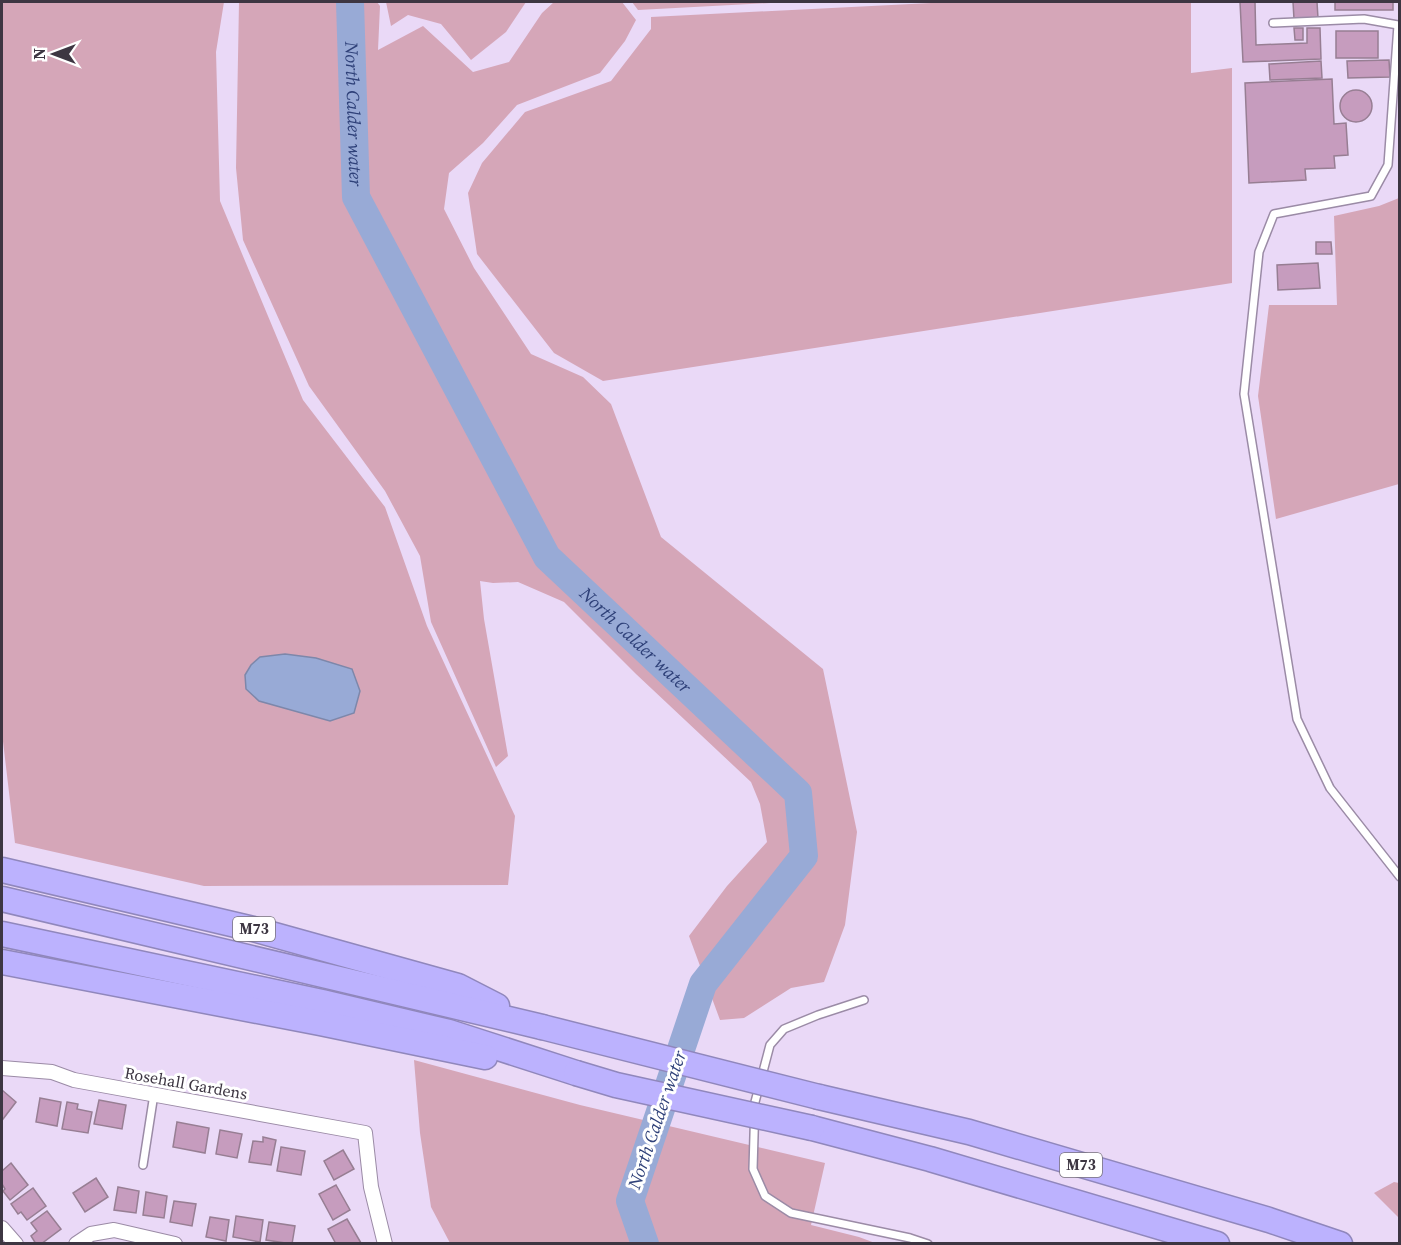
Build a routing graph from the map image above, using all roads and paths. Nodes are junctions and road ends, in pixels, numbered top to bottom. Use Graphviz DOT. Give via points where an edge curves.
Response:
graph roads {
  1 [pos="1273,23"];
  2 [pos="2,870"];
  3 [pos="1400,877"];
  4 [pos="2,899"];
  5 [pos="2,934"];
  6 [pos="2,943"];
  7 [pos="133,961"];
  8 [pos="2,962"];
  9 [pos="864,1000"];
  10 [pos="499,1011"];
  11 [pos="494,1053"];
  12 [pos="2,1068"];
  13 [pos="154,1094"];
  14 [pos="142,1165"];
  15 [pos="2,1228"];
  16 [pos="16,1244"];
  17 [pos="76,1244"];
  18 [pos="175,1244"];
  19 [pos="385,1244"];
  20 [pos="927,1244"];
  21 [pos="1217,1244"];
  22 [pos="1340,1244"];
  1 -- 3 [label="lane" via="1364,20 1398,25 1388,165 1371,196 1274,214 1259,252 1244,394 1297,719 1330,788"];
  2 -- 10 [label="highway, M73" via="253,929 458,986"];
  4 -- 10 [label="highway, M73"];
  5 -- 7 [label="highway"];
  6 -- 7 [label="highway"];
  7 -- 11 [label="highway" via="449,1032"];
  8 -- 11 [label="highway"];
  9 -- 20 [label="lane" via="784,1029 770,1045 755,1102 753,1169 765,1196 791,1214"];
  10 -- 22 [label="highway, M73, bridge" via="522,1021 969,1132"];
  11 -- 21 [label="highway, M73, bridge" via="941,1162"];
  12 -- 13 [label="street, Rosehall Gardens" via="52,1072 74,1080"];
  13 -- 14 [label="lane"];
  13 -- 19 [label="street, Rosehall Gardens" via="365,1133 371,1187"];
  15 -- 16 [label="street"];
  17 -- 18 [label="street" via="91,1234 114,1230"];
}
